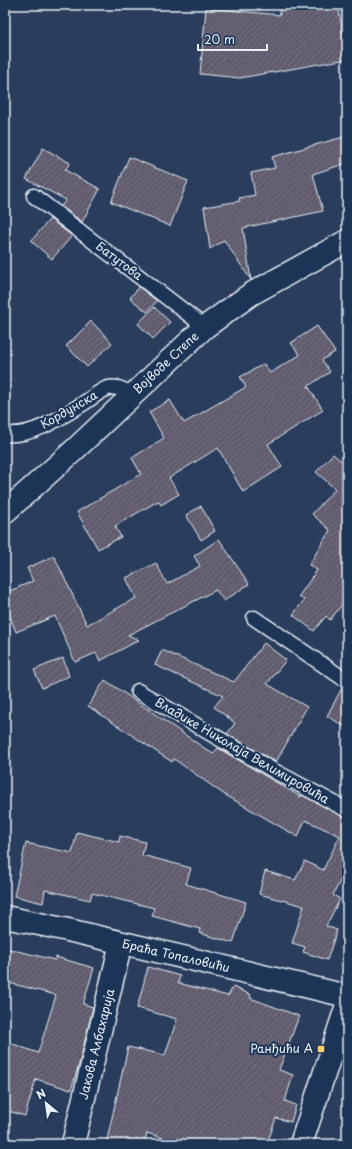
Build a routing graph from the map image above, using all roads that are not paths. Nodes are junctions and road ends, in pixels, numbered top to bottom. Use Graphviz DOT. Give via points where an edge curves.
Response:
graph roads {
  1 [pos="34,196"];
  2 [pos="347,241"];
  3 [pos="204,327"];
  4 [pos="131,395"];
  5 [pos="5,434"];
  6 [pos="5,512"];
  7 [pos="254,618"];
  8 [pos="347,681"];
  9 [pos="138,691"];
  10 [pos="347,810"];
  11 [pos="5,917"];
  12 [pos="121,943"];
  13 [pos="346,1006"];
  14 [pos="73,1144"];
  15 [pos="301,1144"];
  1 -- 3 [label="lane, Батутова"];
  2 -- 3 [label="street, Војводе Степе" via="251,294"];
  3 -- 4 [label="street, Војводе Степе"];
  4 -- 5 [label="lane, Кордунска" via="125,390 107,388 38,428 20,434"];
  4 -- 6 [label="street, Војводе Степе" via="60,464"];
  7 -- 8 [label="lane"];
  9 -- 10 [label="lane, Владике Николаја Велимировића" via="276,772"];
  11 -- 12 [label="street, Браћа Топаловићи"];
  12 -- 13 [label="street, Браћа Топаловићи"];
  12 -- 14 [label="street, Јакова Албахарија"];
  13 -- 15 [label="street"];
}
